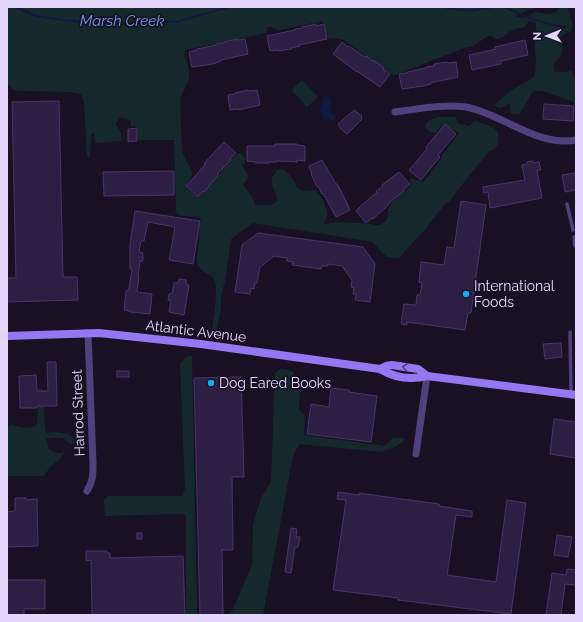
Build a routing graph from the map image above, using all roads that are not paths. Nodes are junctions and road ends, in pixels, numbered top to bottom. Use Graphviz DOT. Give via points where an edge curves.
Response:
graph roads {
  1 [pos="395,112"];
  2 [pos="576,140"];
  3 [pos="568,204"];
  4 [pos="573,230"];
  5 [pos="574,237"];
  6 [pos="575,246"];
  7 [pos="570,332"];
  8 [pos="88,333"];
  9 [pos="7,336"];
  10 [pos="427,376"];
  11 [pos="573,395"];
  12 [pos="416,454"];
  13 [pos="87,491"];
  1 -- 2 [label="street" via="442,107 466,108 543,138 567,142"];
  3 -- 4 [label="lane"];
  5 -- 6 [label="lane"];
  7 -- 11 [label="lane"];
  8 -- 9 [label="main road, Atlantic Avenue"];
  8 -- 10 [label="main road, Atlantic Avenue" via="153,338 380,369 392,365 418,369"];
  8 -- 13 [label="street, Harrod Street" via="93,476"];
  10 -- 11 [label="main road, Atlantic Avenue"];
  10 -- 12 [label="street"];
}
